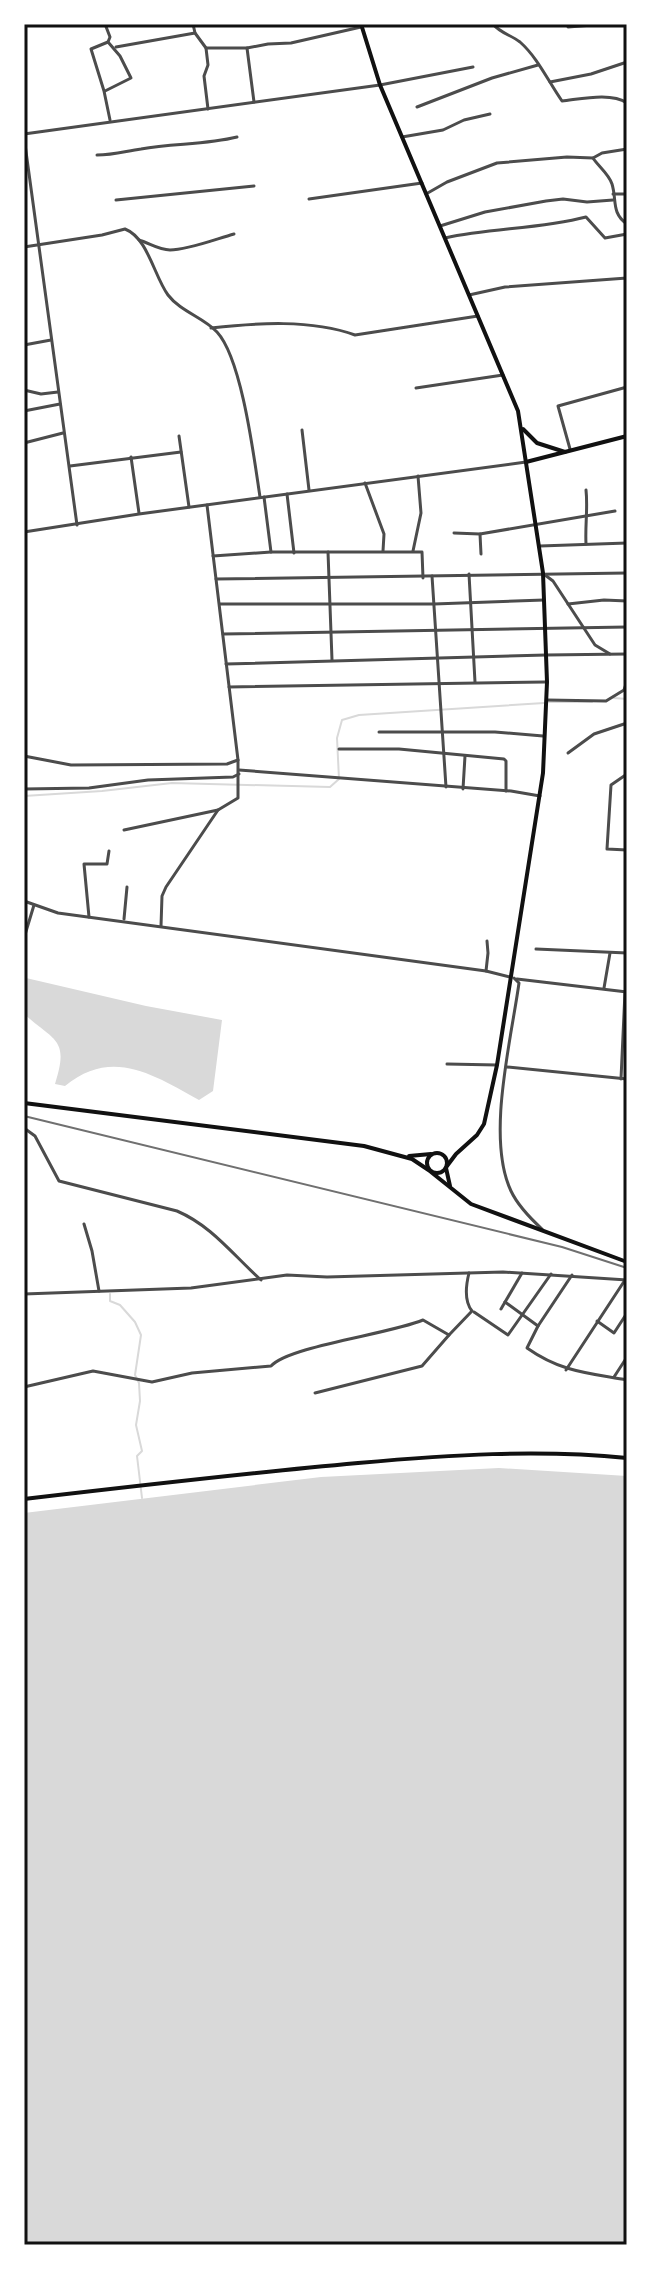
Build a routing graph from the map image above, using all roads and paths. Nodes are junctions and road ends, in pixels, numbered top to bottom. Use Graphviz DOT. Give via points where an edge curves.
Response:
graph roads {
  1 [pos="105,24"];
  2 [pos="193,24"];
  3 [pos="493,24"];
  4 [pos="605,24"];
  5 [pos="361,25"];
  6 [pos="568,27"];
  7 [pos="195,33"];
  8 [pos="108,42"];
  9 [pos="114,48"];
  10 [pos="206,48"];
  11 [pos="247,48"];
  12 [pos="627,62"];
  13 [pos="539,64"];
  14 [pos="473,67"];
  15 [pos="550,82"];
  16 [pos="380,85"];
  17 [pos="104,91"];
  18 [pos="254,102"];
  19 [pos="627,103"];
  20 [pos="417,107"];
  21 [pos="208,109"];
  22 [pos="490,114"];
  23 [pos="110,122"];
  24 [pos="24,135"];
  25 [pos="237,137"];
  26 [pos="402,137"];
  27 [pos="25,149"];
  28 [pos="627,149"];
  29 [pos="97,155"];
  30 [pos="593,158"];
  31 [pos="422,183"];
  32 [pos="254,186"];
  33 [pos="426,194"];
  34 [pos="613,194"];
  35 [pos="627,194"];
  36 [pos="309,199"];
  37 [pos="116,200"];
  38 [pos="613,200"];
  39 [pos="627,224"];
  40 [pos="440,226"];
  41 [pos="234,234"];
  42 [pos="627,234"];
  43 [pos="445,238"];
  44 [pos="139,240"];
  45 [pos="39,243"];
  46 [pos="24,247"];
  47 [pos="627,278"];
  48 [pos="469,295"];
  49 [pos="478,316"];
  50 [pos="211,328"];
  51 [pos="51,340"];
  52 [pos="24,345"];
  53 [pos="504,375"];
  54 [pos="627,387"];
  55 [pos="416,388"];
  56 [pos="24,390"];
  57 [pos="58,392"];
  58 [pos="60,404"];
  59 [pos="24,411"];
  60 [pos="521,428"];
  61 [pos="302,430"];
  62 [pos="64,433"];
  63 [pos="179,436"];
  64 [pos="627,436"];
  65 [pos="24,443"];
  66 [pos="568,451"];
  67 [pos="181,452"];
  68 [pos="131,457"];
  69 [pos="526,462"];
  70 [pos="68,466"];
  71 [pos="418,476"];
  72 [pos="365,483"];
  73 [pos="586,490"];
  74 [pos="309,491"];
  75 [pos="287,494"];
  76 [pos="262,497"];
  77 [pos="207,505"];
  78 [pos="189,507"];
  79 [pos="615,511"];
  80 [pos="139,514"];
  81 [pos="586,516"];
  82 [pos="77,525"];
  83 [pos="536,526"];
  84 [pos="24,532"];
  85 [pos="454,533"];
  86 [pos="480,534"];
  87 [pos="627,543"];
  88 [pos="586,544"];
  89 [pos="540,546"];
  90 [pos="271,552"];
  91 [pos="328,552"];
  92 [pos="383,552"];
  93 [pos="412,552"];
  94 [pos="294,554"];
  95 [pos="481,554"];
  96 [pos="213,556"];
  97 [pos="543,573"];
  98 [pos="627,573"];
  99 [pos="469,574"];
  100 [pos="432,576"];
  101 [pos="423,578"];
  102 [pos="216,579"];
  103 [pos="329,579"];
  104 [pos="544,600"];
  105 [pos="627,601"];
  106 [pos="470,602"];
  107 [pos="219,604"];
  108 [pos="330,604"];
  109 [pos="434,604"];
  110 [pos="568,604"];
  111 [pos="583,627"];
  112 [pos="627,627"];
  113 [pos="471,628"];
  114 [pos="435,629"];
  115 [pos="545,629"];
  116 [pos="331,631"];
  117 [pos="222,634"];
  118 [pos="610,654"];
  119 [pos="627,654"];
  120 [pos="546,655"];
  121 [pos="474,656"];
  122 [pos="438,657"];
  123 [pos="332,660"];
  124 [pos="226,664"];
  125 [pos="627,681"];
  126 [pos="475,682"];
  127 [pos="547,682"];
  128 [pos="441,683"];
  129 [pos="229,687"];
  130 [pos="547,700"];
  131 [pos="627,723"];
  132 [pos="379,732"];
  133 [pos="444,732"];
  134 [pos="546,736"];
  135 [pos="339,749"];
  136 [pos="568,753"];
  137 [pos="445,755"];
  138 [pos="24,756"];
  139 [pos="465,756"];
  140 [pos="238,760"];
  141 [pos="239,774"];
  142 [pos="627,774"];
  143 [pos="446,787"];
  144 [pos="24,789"];
  145 [pos="463,789"];
  146 [pos="506,791"];
  147 [pos="540,796"];
  148 [pos="218,810"];
  149 [pos="124,830"];
  150 [pos="627,850"];
  151 [pos="109,851"];
  152 [pos="127,887"];
  153 [pos="24,901"];
  154 [pos="34,905"];
  155 [pos="89,917"];
  156 [pos="124,921"];
  157 [pos="161,926"];
  158 [pos="24,938"];
  159 [pos="487,941"];
  160 [pos="536,949"];
  161 [pos="610,953"];
  162 [pos="627,953"];
  163 [pos="486,971"];
  164 [pos="514,978"];
  165 [pos="604,989"];
  166 [pos="626,992"];
  167 [pos="447,1064"];
  168 [pos="497,1065"];
  169 [pos="507,1067"];
  170 [pos="621,1079"];
  171 [pos="627,1079"];
  172 [pos="24,1103"];
  173 [pos="24,1128"];
  174 [pos="461,1148"];
  175 [pos="435,1153"];
  176 [pos="402,1156"];
  177 [pos="446,1167"];
  178 [pos="430,1172"];
  179 [pos="457,1194"];
  180 [pos="84,1224"];
  181 [pos="544,1232"];
  182 [pos="627,1262"];
  183 [pos="469,1273"];
  184 [pos="522,1273"];
  185 [pos="551,1274"];
  186 [pos="572,1275"];
  187 [pos="261,1280"];
  188 [pos="626,1280"];
  189 [pos="99,1291"];
  190 [pos="24,1294"];
  191 [pos="504,1301"];
  192 [pos="501,1309"];
  193 [pos="472,1311"];
  194 [pos="627,1313"];
  195 [pos="522,1314"];
  196 [pos="597,1321"];
  197 [pos="538,1326"];
  198 [pos="449,1335"];
  199 [pos="627,1357"];
  200 [pos="566,1370"];
  201 [pos="613,1378"];
  202 [pos="627,1380"];
  203 [pos="24,1387"];
  204 [pos="315,1393"];
  205 [pos="627,1458"];
  206 [pos="24,1499"];
  1 -- 8 [label="street"];
  2 -- 7 [label="street"];
  3 -- 13 [label="street" via="519,41"];
  4 -- 6 [label="street"];
  5 -- 11 [label="street"];
  5 -- 16 [label="main road"];
  7 -- 9 [label="street"];
  7 -- 10 [label="street"];
  8 -- 9 [label="street"];
  8 -- 17 [label="street" via="91,49"];
  9 -- 17 [label="street" via="131,78"];
  10 -- 11 [label="street"];
  10 -- 21 [label="street"];
  11 -- 18 [label="street"];
  12 -- 15 [label="street"];
  13 -- 15 [label="street"];
  13 -- 20 [label="street"];
  14 -- 16 [label="street"];
  15 -- 19 [label="street" via="562,101 603,98"];
  16 -- 18 [label="street"];
  16 -- 26 [label="main road"];
  17 -- 23 [label="street"];
  18 -- 21 [label="street"];
  21 -- 23 [label="street"];
  22 -- 26 [label="street"];
  23 -- 24 [label="street"];
  24 -- 27 [label="street"];
  25 -- 29 [label="street"];
  26 -- 31 [label="main road"];
  27 -- 45 [label="street"];
  28 -- 30 [label="street"];
  30 -- 33 [label="street" via="497,163"];
  30 -- 34 [label="street"];
  31 -- 33 [label="main road"];
  31 -- 36 [label="street"];
  32 -- 37 [label="street"];
  33 -- 40 [label="main road"];
  34 -- 35 [label="street"];
  34 -- 38 [label="street"];
  38 -- 39 [label="street"];
  38 -- 40 [label="street" via="546,201"];
  40 -- 43 [label="main road"];
  41 -- 44 [label="street" via="172,250"];
  42 -- 43 [label="street" via="605,238 586,217"];
  43 -- 48 [label="main road"];
  44 -- 45 [label="street" via="125,229"];
  44 -- 50 [label="street" via="167,294"];
  45 -- 46 [label="street"];
  45 -- 51 [label="street"];
  47 -- 48 [label="street" via="505,287"];
  48 -- 49 [label="main road"];
  49 -- 50 [label="street" via="355,335 337,328 292,325"];
  49 -- 53 [label="main road"];
  50 -- 76 [label="street" via="235,366"];
  51 -- 52 [label="street"];
  51 -- 57 [label="street"];
  53 -- 55 [label="street"];
  53 -- 60 [label="main road"];
  54 -- 66 [label="street" via="558,406"];
  56 -- 57 [label="street"];
  57 -- 58 [label="street"];
  58 -- 59 [label="street"];
  58 -- 62 [label="street"];
  60 -- 66 [label="main road" via="537,443"];
  60 -- 69 [label="main road"];
  61 -- 74 [label="street"];
  62 -- 65 [label="street"];
  62 -- 70 [label="street"];
  63 -- 67 [label="street"];
  64 -- 66 [label="main road"];
  66 -- 69 [label="main road"];
  67 -- 68 [label="street"];
  67 -- 78 [label="street"];
  68 -- 70 [label="street"];
  68 -- 80 [label="street"];
  69 -- 71 [label="street"];
  69 -- 83 [label="main road"];
  70 -- 82 [label="street"];
  71 -- 72 [label="street"];
  71 -- 93 [label="street" via="421,513"];
  72 -- 74 [label="street"];
  72 -- 92 [label="street" via="384,534"];
  73 -- 81 [label="street"];
  74 -- 75 [label="street"];
  75 -- 76 [label="street"];
  75 -- 94 [label="street"];
  76 -- 77 [label="street"];
  76 -- 90 [label="street"];
  77 -- 78 [label="street"];
  77 -- 96 [label="street"];
  78 -- 80 [label="street"];
  79 -- 81 [label="street"];
  80 -- 82 [label="street"];
  81 -- 83 [label="street"];
  81 -- 88 [label="street"];
  82 -- 84 [label="street"];
  83 -- 86 [label="street"];
  83 -- 89 [label="main road"];
  85 -- 86 [label="street"];
  86 -- 95 [label="street"];
  87 -- 88 [label="street"];
  88 -- 89 [label="street"];
  89 -- 97 [label="main road"];
  90 -- 94 [label="street"];
  90 -- 96 [label="street"];
  91 -- 92 [label="street"];
  91 -- 94 [label="street"];
  91 -- 103 [label="street"];
  92 -- 93 [label="street"];
  93 -- 101 [label="street" via="422,552"];
  96 -- 102 [label="street"];
  97 -- 98 [label="street"];
  97 -- 99 [label="street"];
  97 -- 104 [label="main road"];
  97 -- 110 [label="street"];
  99 -- 100 [label="street"];
  99 -- 106 [label="street"];
  100 -- 101 [label="street"];
  100 -- 109 [label="street"];
  101 -- 103 [label="street"];
  102 -- 103 [label="street"];
  102 -- 107 [label="street"];
  103 -- 108 [label="street"];
  104 -- 106 [label="street"];
  104 -- 115 [label="main road"];
  105 -- 110 [label="street"];
  106 -- 109 [label="street"];
  106 -- 113 [label="street"];
  107 -- 108 [label="street"];
  107 -- 117 [label="street"];
  108 -- 109 [label="street"];
  108 -- 116 [label="street"];
  109 -- 114 [label="street"];
  110 -- 111 [label="street"];
  111 -- 112 [label="street"];
  111 -- 115 [label="street"];
  111 -- 118 [label="street" via="595,645"];
  113 -- 114 [label="street"];
  113 -- 115 [label="street"];
  113 -- 121 [label="street"];
  114 -- 116 [label="street"];
  114 -- 122 [label="street"];
  115 -- 120 [label="main road"];
  116 -- 117 [label="street"];
  116 -- 123 [label="street"];
  117 -- 124 [label="street"];
  118 -- 119 [label="street"];
  118 -- 120 [label="street"];
  120 -- 121 [label="street"];
  120 -- 127 [label="main road"];
  121 -- 122 [label="street"];
  121 -- 126 [label="street"];
  122 -- 123 [label="street"];
  122 -- 128 [label="street"];
  123 -- 124 [label="street"];
  124 -- 129 [label="street"];
  125 -- 130 [label="street" via="624,690 606,701"];
  126 -- 127 [label="street"];
  126 -- 128 [label="street"];
  127 -- 130 [label="main road"];
  128 -- 129 [label="street"];
  128 -- 133 [label="street"];
  129 -- 140 [label="street"];
  130 -- 134 [label="main road"];
  131 -- 136 [label="street" via="594,734"];
  132 -- 133 [label="street"];
  133 -- 134 [label="street"];
  133 -- 137 [label="street"];
  134 -- 147 [label="main road"];
  135 -- 137 [label="street"];
  137 -- 139 [label="street"];
  137 -- 143 [label="street"];
  138 -- 140 [label="street" via="71,765"];
  139 -- 145 [label="street"];
  139 -- 146 [label="street" via="506,761"];
  140 -- 141 [label="street"];
  141 -- 143 [label="street"];
  141 -- 144 [label="street"];
  141 -- 148 [label="street" via="238,798"];
  142 -- 150 [label="street" via="611,785 607,849"];
  143 -- 145 [label="street"];
  145 -- 146 [label="street"];
  146 -- 147 [label="street"];
  147 -- 164 [label="main road"];
  148 -- 149 [label="street"];
  148 -- 157 [label="street" via="166,887"];
  151 -- 155 [label="street" via="107,864 84,864"];
  152 -- 156 [label="street"];
  153 -- 154 [label="street"];
  154 -- 155 [label="street"];
  154 -- 158 [label="street"];
  155 -- 156 [label="street"];
  156 -- 157 [label="street"];
  157 -- 163 [label="street"];
  159 -- 163 [label="street"];
  160 -- 161 [label="street"];
  161 -- 162 [label="street"];
  161 -- 165 [label="street"];
  163 -- 164 [label="street"];
  164 -- 165 [label="street"];
  164 -- 168 [label="main road"];
  164 -- 169 [label="street" via="519,983"];
  165 -- 166 [label="street"];
  166 -- 170 [label="street"];
  167 -- 168 [label="street"];
  168 -- 174 [label="main road" via="484,1124"];
  169 -- 170 [label="street"];
  169 -- 181 [label="street" via="498,1121 505,1175 518,1204"];
  170 -- 171 [label="street"];
  172 -- 176 [label="main road" via="364,1146"];
  173 -- 187 [label="street" via="35,1136 59,1181 195,1219"];
  174 -- 175 [label="main road"];
  174 -- 177 [label="main road"];
  175 -- 176 [label="main road"];
  175 -- 177 [label="main road" via="445,1156"];
  175 -- 178 [label="main road" via="426,1162"];
  176 -- 178 [label="main road"];
  177 -- 178 [label="main road"];
  177 -- 179 [label="main road" via="448,1183"];
  178 -- 179 [label="main road"];
  179 -- 181 [label="main road"];
  180 -- 189 [label="street"];
  181 -- 182 [label="main road"];
  183 -- 184 [label="street"];
  183 -- 187 [label="street" via="287,1275"];
  183 -- 193 [label="street" via="466,1287"];
  184 -- 185 [label="street"];
  184 -- 191 [label="street"];
  185 -- 186 [label="street"];
  185 -- 195 [label="street"];
  186 -- 188 [label="street"];
  186 -- 197 [label="street"];
  187 -- 189 [label="street"];
  188 -- 196 [label="street"];
  189 -- 190 [label="street"];
  191 -- 192 [label="street"];
  191 -- 195 [label="street"];
  193 -- 195 [label="street" via="507,1335"];
  193 -- 198 [label="street"];
  194 -- 196 [label="street" via="614,1333"];
  195 -- 197 [label="street"];
  196 -- 200 [label="street"];
  197 -- 200 [label="street" via="527,1348"];
  198 -- 203 [label="street" via="423,1320 296,1352 271,1366 152,1382 93,1371"];
  198 -- 204 [label="street" via="422,1366"];
  199 -- 201 [label="street"];
  200 -- 201 [label="street"];
  201 -- 202 [label="street"];
  205 -- 206 [label="main road" via="470,1454"];
}
